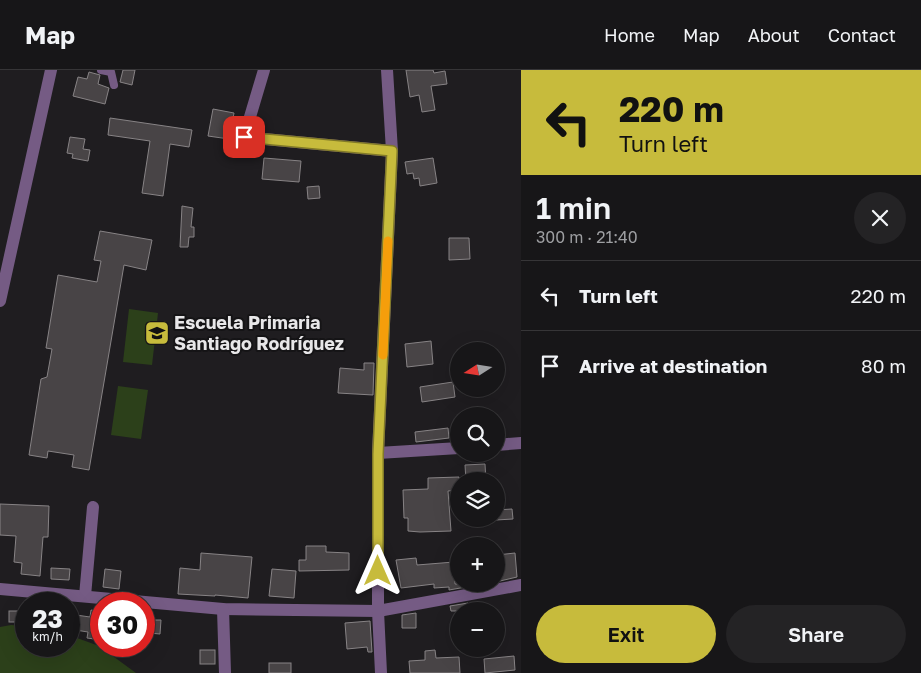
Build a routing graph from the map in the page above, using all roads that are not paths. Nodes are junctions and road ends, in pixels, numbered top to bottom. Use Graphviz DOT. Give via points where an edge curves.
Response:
graph roads {
  1 [pos="51,70"];
  2 [pos="101,70"];
  3 [pos="264,70"];
  4 [pos="387,70"];
  5 [pos="114,85"];
  6 [pos="392,151"];
  7 [pos="0,301"];
  8 [pos="521,443"];
  9 [pos="505,444"];
  10 [pos="450,449"];
  11 [pos="378,454"];
  12 [pos="93,507"];
  13 [pos="521,585"];
  14 [pos="0,589"];
  15 [pos="85,596"];
  16 [pos="223,609"];
  17 [pos="378,610"];
  18 [pos="224,673"];
  19 [pos="382,673"];
  1 -- 7 [label="street"];
  2 -- 5 [label="lane" via="111,72"];
  3 -- 6 [label="street" via="244,137"];
  4 -- 6 [label="street"];
  6 -- 11 [label="street"];
  8 -- 9 [label="street"];
  10 -- 11 [label="street"];
  11 -- 17 [label="street"];
  12 -- 15 [label="street"];
  13 -- 17 [label="street"];
  14 -- 15 [label="street"];
  15 -- 16 [label="street"];
  16 -- 17 [label="street"];
  16 -- 18 [label="street"];
  17 -- 19 [label="street"];
}
